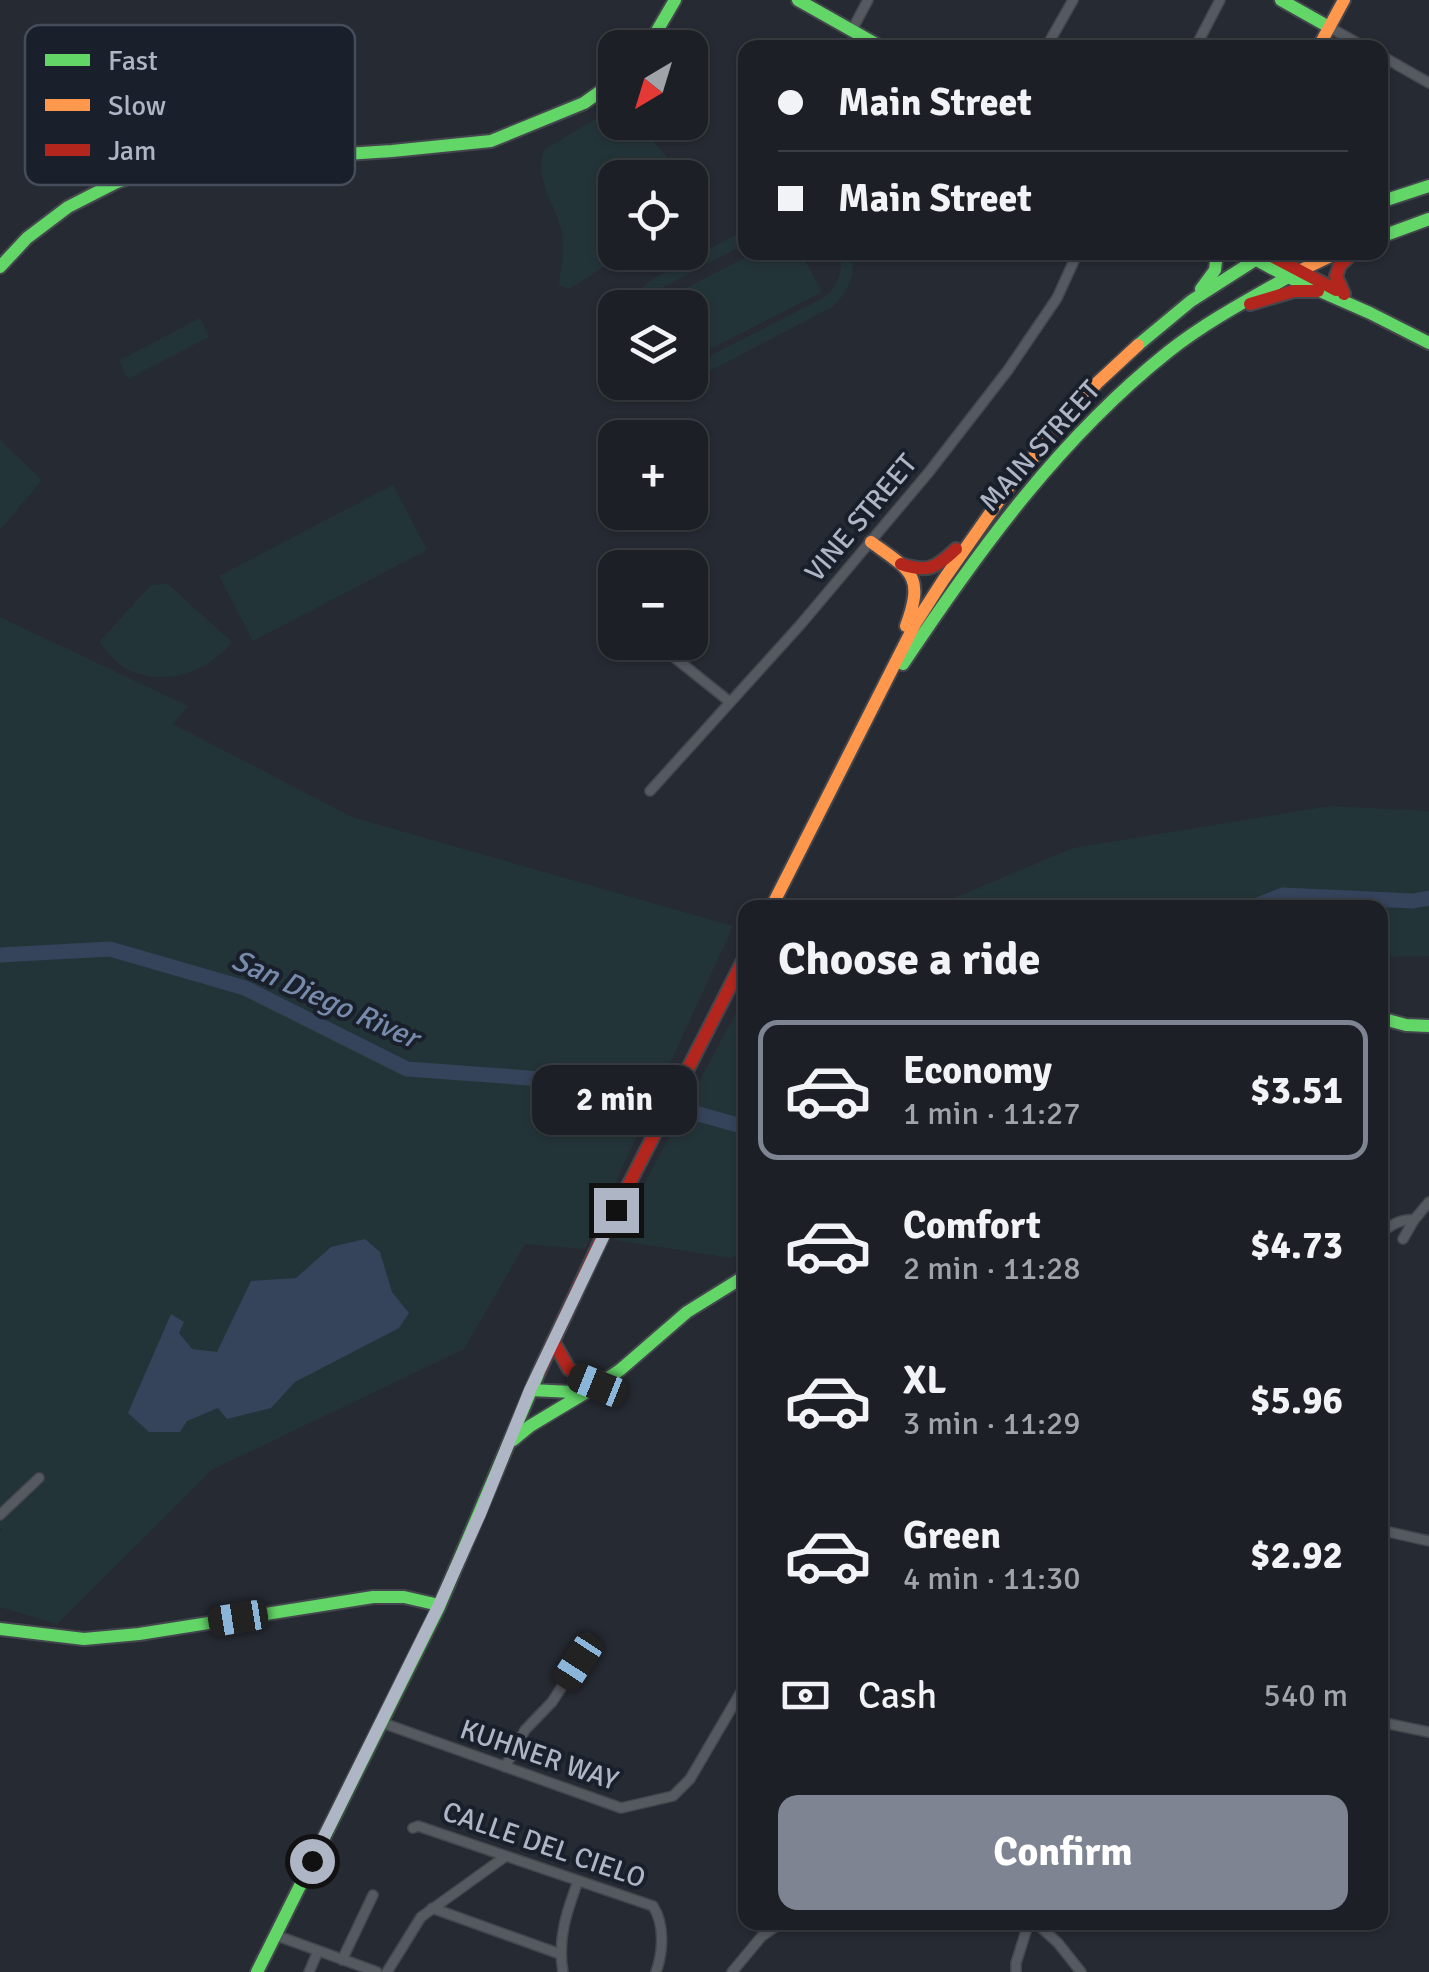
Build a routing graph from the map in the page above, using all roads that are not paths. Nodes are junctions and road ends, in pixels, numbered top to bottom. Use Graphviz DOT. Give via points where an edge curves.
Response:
graph roads {
  1 [pos="675,0"];
  2 [pos="798,0"];
  3 [pos="868,0"];
  4 [pos="1073,0"];
  5 [pos="1220,0"];
  6 [pos="1281,0"];
  7 [pos="1344,0"];
  8 [pos="1329,26"];
  9 [pos="658,30"];
  10 [pos="852,30"];
  11 [pos="869,40"];
  12 [pos="1050,40"];
  13 [pos="1200,40"];
  14 [pos="1322,40"];
  15 [pos="1353,40"];
  16 [pos="1388,60"];
  17 [pos="1429,83"];
  18 [pos="598,93"];
  19 [pos="355,153"];
  20 [pos="111,185"];
  21 [pos="1429,186"];
  22 [pos="1388,199"];
  23 [pos="1429,219"];
  24 [pos="1388,234"];
  25 [pos="1074,260"];
  26 [pos="1217,260"];
  27 [pos="1259,260"];
  28 [pos="1264,260"];
  29 [pos="1346,260"];
  30 [pos="1292,266"];
  31 [pos="0,267"];
  32 [pos="1318,290"];
  33 [pos="1344,294"];
  34 [pos="1191,301"];
  35 [pos="1243,302"];
  36 [pos="1370,313"];
  37 [pos="1429,342"];
  38 [pos="978,528"];
  39 [pos="871,542"];
  40 [pos="900,564"];
  41 [pos="678,660"];
  42 [pos="730,702"];
  43 [pos="872,710"];
  44 [pos="650,791"];
  45 [pos="774,900"];
  46 [pos="738,971"];
  47 [pos="1388,1020"];
  48 [pos="1429,1026"];
  49 [pos="1429,1202"];
  50 [pos="1414,1220"];
  51 [pos="1388,1228"];
  52 [pos="1404,1239"];
  53 [pos="738,1280"];
  54 [pos="553,1341"];
  55 [pos="594,1387"];
  56 [pos="530,1390"];
  57 [pos="509,1444"];
  58 [pos="38,1478"];
  59 [pos="0,1515"];
  60 [pos="1388,1532"];
  61 [pos="1429,1540"];
  62 [pos="439,1605"];
  63 [pos="0,1629"];
  64 [pos="587,1639"];
  65 [pos="738,1697"];
  66 [pos="380,1722"];
  67 [pos="1388,1724"];
  68 [pos="1429,1732"];
  69 [pos="505,1767"];
  70 [pos="412,1828"];
  71 [pos="506,1856"];
  72 [pos="578,1880"];
  73 [pos="373,1895"];
  74 [pos="432,1908"];
  75 [pos="768,1930"];
  76 [pos="1029,1930"];
  77 [pos="1042,1930"];
  78 [pos="275,1935"];
  79 [pos="318,1951"];
  80 [pos="560,1954"];
  81 [pos="342,1960"];
  82 [pos="256,1972"];
  83 [pos="308,1972"];
  84 [pos="377,1972"];
  85 [pos="388,1972"];
  86 [pos="563,1972"];
  87 [pos="656,1972"];
  88 [pos="732,1972"];
  89 [pos="1016,1972"];
  90 [pos="1081,1972"];
  1 -- 9 [label="main road"];
  2 -- 10 [label="main road"];
  3 -- 10 [label="street"];
  4 -- 12 [label="street"];
  5 -- 13 [label="street"];
  6 -- 8 [label="main road"];
  7 -- 8 [label="main road"];
  8 -- 14 [label="main road"];
  8 -- 15 [label="street"];
  10 -- 11 [label="main road"];
  16 -- 17 [label="street"];
  18 -- 19 [label="main road" via="491,141"];
  20 -- 31 [label="main road" via="68,207"];
  21 -- 22 [label="main road"];
  23 -- 24 [label="main road"];
  25 -- 39 [label="street, VINE STREET" via="1008,370"];
  26 -- 34 [label="main road"];
  27 -- 34 [label="main road, MAIN STREET"];
  28 -- 35 [label="main road" via="1262,276"];
  29 -- 33 [label="main road" via="1336,276"];
  30 -- 32 [label="main road"];
  30 -- 33 [label="main road"];
  30 -- 35 [label="main road, MAIN STREET"];
  32 -- 35 [label="main road"];
  32 -- 36 [label="main road"];
  33 -- 36 [label="main road"];
  34 -- 38 [label="main road, MAIN STREET" via="1098,384"];
  35 -- 43 [label="main road, MAIN STREET" via="1135,380 1025,492"];
  36 -- 37 [label="main road"];
  38 -- 40 [label="main road" via="934,568"];
  38 -- 43 [label="main road, MAIN STREET" via="916,624"];
  39 -- 40 [label="main road"];
  39 -- 42 [label="street, VINE STREET"];
  40 -- 43 [label="main road" via="917,594"];
  41 -- 42 [label="street"];
  42 -- 44 [label="street, VINE STREET"];
  43 -- 45 [label="main road, MAIN STREET"];
  46 -- 54 [label="main road"];
  47 -- 48 [label="main road"];
  49 -- 50 [label="street"];
  50 -- 51 [label="street"];
  50 -- 52 [label="street"];
  53 -- 55 [label="main road" via="683,1314"];
  54 -- 55 [label="main road" via="568,1369"];
  54 -- 56 [label="main road"];
  55 -- 56 [label="main road" via="563,1394"];
  55 -- 57 [label="main road"];
  56 -- 57 [label="main road"];
  57 -- 62 [label="main road"];
  58 -- 59 [label="street"];
  60 -- 61 [label="street"];
  62 -- 63 [label="main road" via="373,1597 84,1639"];
  62 -- 66 [label="main road"];
  64 -- 69 [label="street"];
  65 -- 69 [label="street, KUHNER WAY" via="673,1796 621,1808"];
  66 -- 69 [label="street, KUHNER WAY"];
  66 -- 78 [label="main road"];
  67 -- 68 [label="street"];
  70 -- 71 [label="street, CALLE DEL CIELO"];
  71 -- 72 [label="street, CALLE DEL CIELO"];
  71 -- 74 [label="street"];
  72 -- 80 [label="street"];
  72 -- 87 [label="street, CALLE DEL CIELO" via="653,1906 662,1939"];
  73 -- 81 [label="street"];
  74 -- 80 [label="street"];
  74 -- 85 [label="street"];
  75 -- 88 [label="street"];
  76 -- 89 [label="street"];
  77 -- 90 [label="street"];
  78 -- 79 [label="street"];
  78 -- 82 [label="main road"];
  79 -- 81 [label="street"];
  79 -- 83 [label="street"];
  80 -- 86 [label="street"];
  81 -- 84 [label="street"];
}
